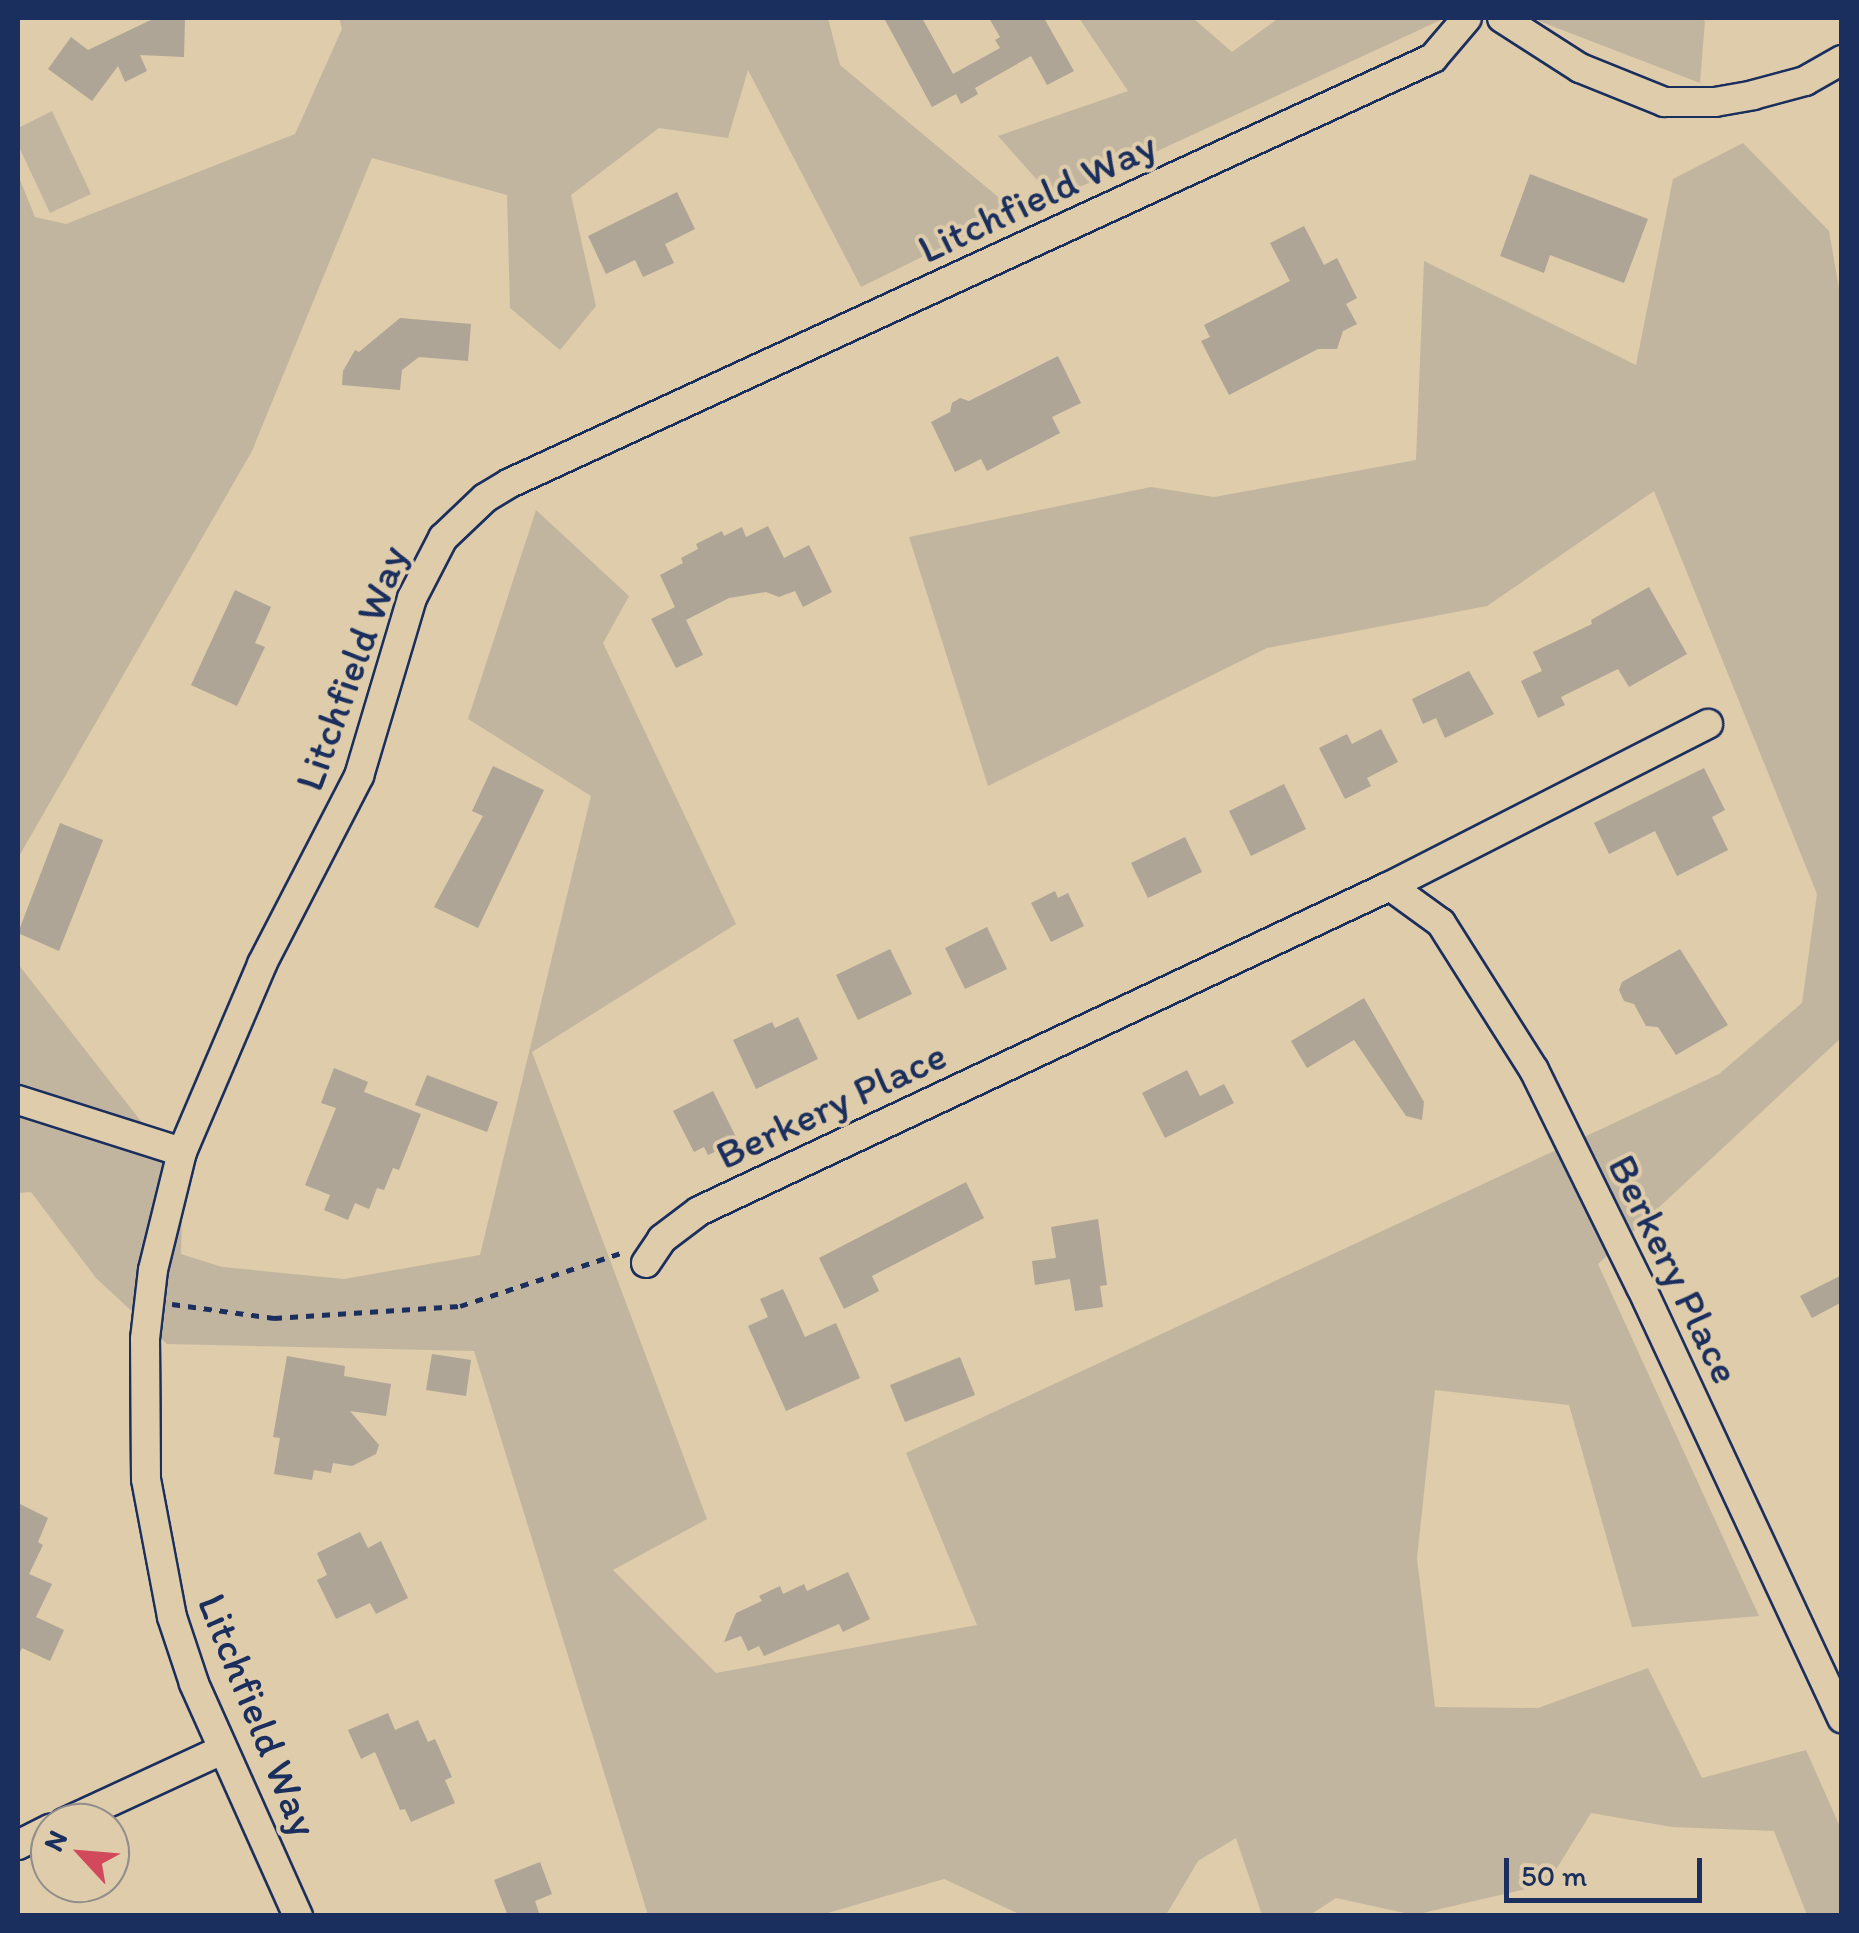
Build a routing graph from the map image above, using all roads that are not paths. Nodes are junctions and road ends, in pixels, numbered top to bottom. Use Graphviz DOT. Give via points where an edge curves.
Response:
graph roads {
  1 [pos="1467,18"];
  2 [pos="1502,18"];
  3 [pos="1842,60"];
  4 [pos="1708,724"];
  5 [pos="1390,886"];
  6 [pos="18,1100"];
  7 [pos="182,1152"];
  8 [pos="654,1251"];
  9 [pos="1842,1718"];
  10 [pos="222,1750"];
  11 [pos="107,1803"];
  12 [pos="298,1916"];
  1 -- 7 [label="street, Litchfield Way" via="1433,58 536,471 462,518 443,538 412,598 359,776 262,964"];
  2 -- 3 [label="street" via="1580,68 1664,102 1752,94 1806,81"];
  4 -- 5 [label="street, Berkery Place"];
  5 -- 8 [label="street, Berkery Place" via="699,1210"];
  5 -- 9 [label="street, Berkery Place" via="1442,923 1534,1070"];
  6 -- 7 [label="street"];
  7 -- 10 [label="street, Litchfield Way" via="150,1301 143,1409 156,1548 194,1683"];
  10 -- 11 [label="street"];
  10 -- 12 [label="street, Litchfield Way"];
}
